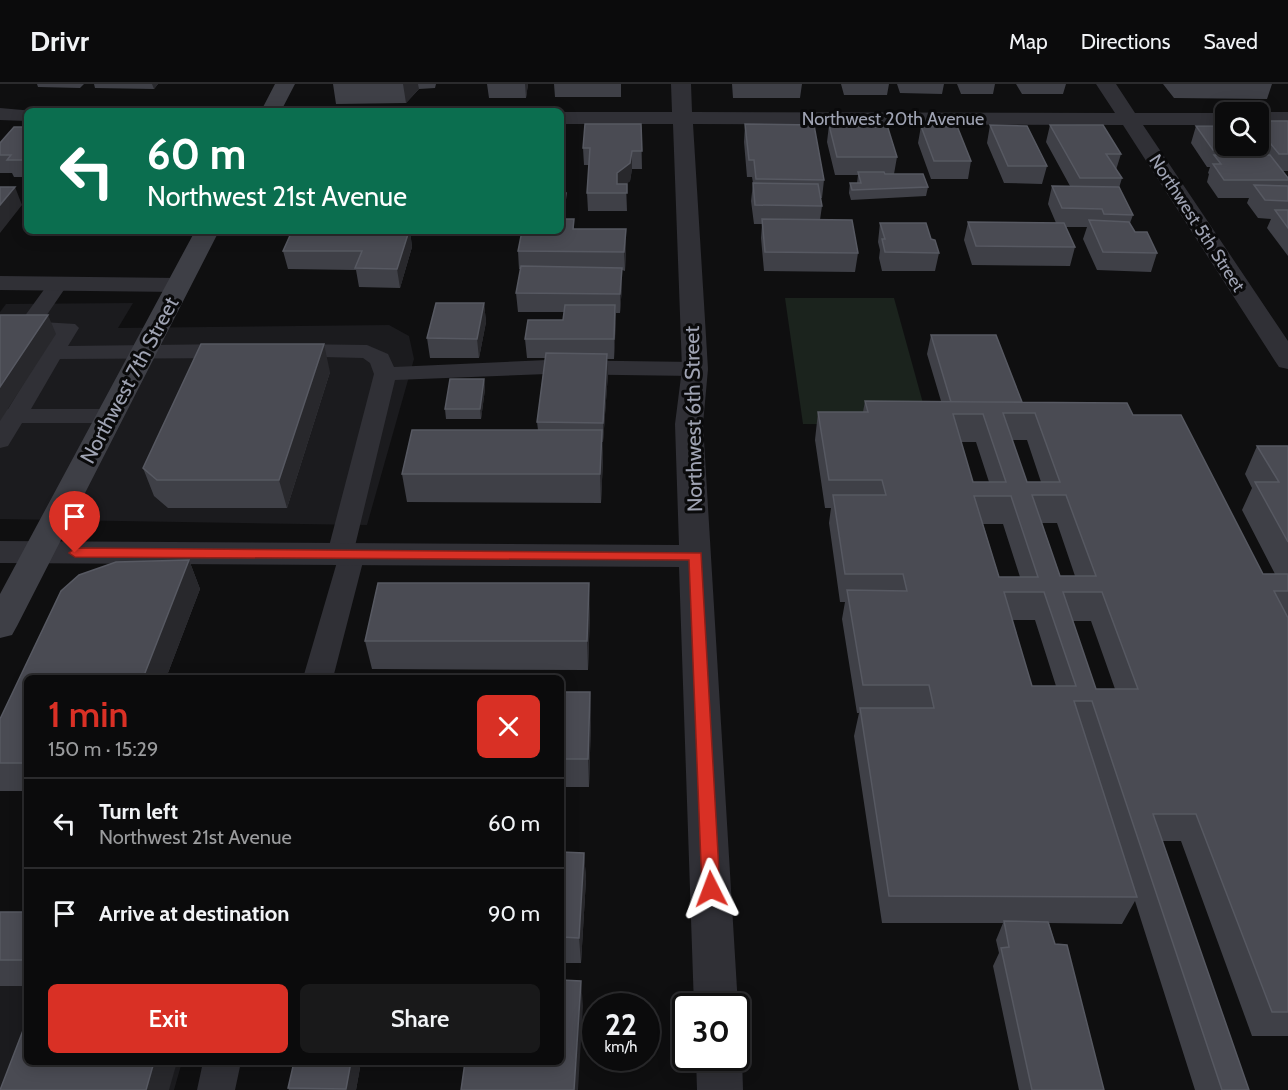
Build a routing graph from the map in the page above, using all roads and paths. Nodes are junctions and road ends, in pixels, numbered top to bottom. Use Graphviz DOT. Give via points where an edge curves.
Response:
graph roads {
  1 [pos="285,84"];
  2 [pos="681,84"];
  3 [pos="1106,84"];
  4 [pos="273,108"];
  5 [pos="0,114"];
  6 [pos="24,115"];
  7 [pos="564,118"];
  8 [pos="1215,118"];
  9 [pos="1269,118"];
  10 [pos="1288,118"];
  11 [pos="682,119"];
  12 [pos="1130,119"];
  13 [pos="205,234"];
  14 [pos="0,282"];
  15 [pos="58,284"];
  16 [pos="179,285"];
  17 [pos="144,351"];
  18 [pos="48,353"];
  19 [pos="1288,361"];
  20 [pos="695,369"];
  21 [pos="385,374"];
  22 [pos="10,416"];
  23 [pos="110,416"];
  24 [pos="0,441"];
  25 [pos="0,552"];
  26 [pos="38,552"];
  27 [pos="346,554"];
  28 [pos="696,556"];
  29 [pos="0,626"];
  30 [pos="319,675"];
  31 [pos="715,993"];
  32 [pos="221,1065"];
  33 [pos="719,1071"];
  34 [pos="216,1090"];
  35 [pos="720,1090"];
  1 -- 4 [label="main road"];
  2 -- 11 [label="street, Northwest 6th Street"];
  3 -- 12 [label="street, Northwest 5th Street"];
  5 -- 6 [label="street"];
  7 -- 11 [label="street, Northwest 20th Avenue"];
  8 -- 12 [label="street, Northwest 20th Avenue"];
  9 -- 10 [label="street"];
  11 -- 12 [label="street, Northwest 20th Avenue"];
  11 -- 20 [label="street, Northwest 6th Street"];
  12 -- 19 [label="street, Northwest 5th Street"];
  13 -- 16 [label="main road, Northwest 7th Street"];
  14 -- 15 [label="street"];
  15 -- 16 [label="street"];
  15 -- 18 [label="lane" via="18,328 68,328"];
  16 -- 17 [label="main road, Northwest 7th Street"];
  17 -- 18 [label="lane"];
  17 -- 21 [label="lane" via="368,352 380,359"];
  17 -- 23 [label="main road, Northwest 7th Street"];
  18 -- 22 [label="lane"];
  20 -- 21 [label="lane" via="547,368"];
  20 -- 28 [label="street, Northwest 6th Street" via="689,424"];
  21 -- 27 [label="lane"];
  22 -- 23 [label="lane"];
  22 -- 24 [label="lane"];
  23 -- 26 [label="main road, Northwest 7th Street"];
  25 -- 26 [label="street"];
  26 -- 27 [label="street"];
  26 -- 29 [label="main road, Northwest 7th Street"];
  27 -- 28 [label="street"];
  27 -- 30 [label="lane"];
  28 -- 31 [label="street, Northwest 6th Street"];
  32 -- 34 [label="lane"];
  33 -- 35 [label="street"];
}
